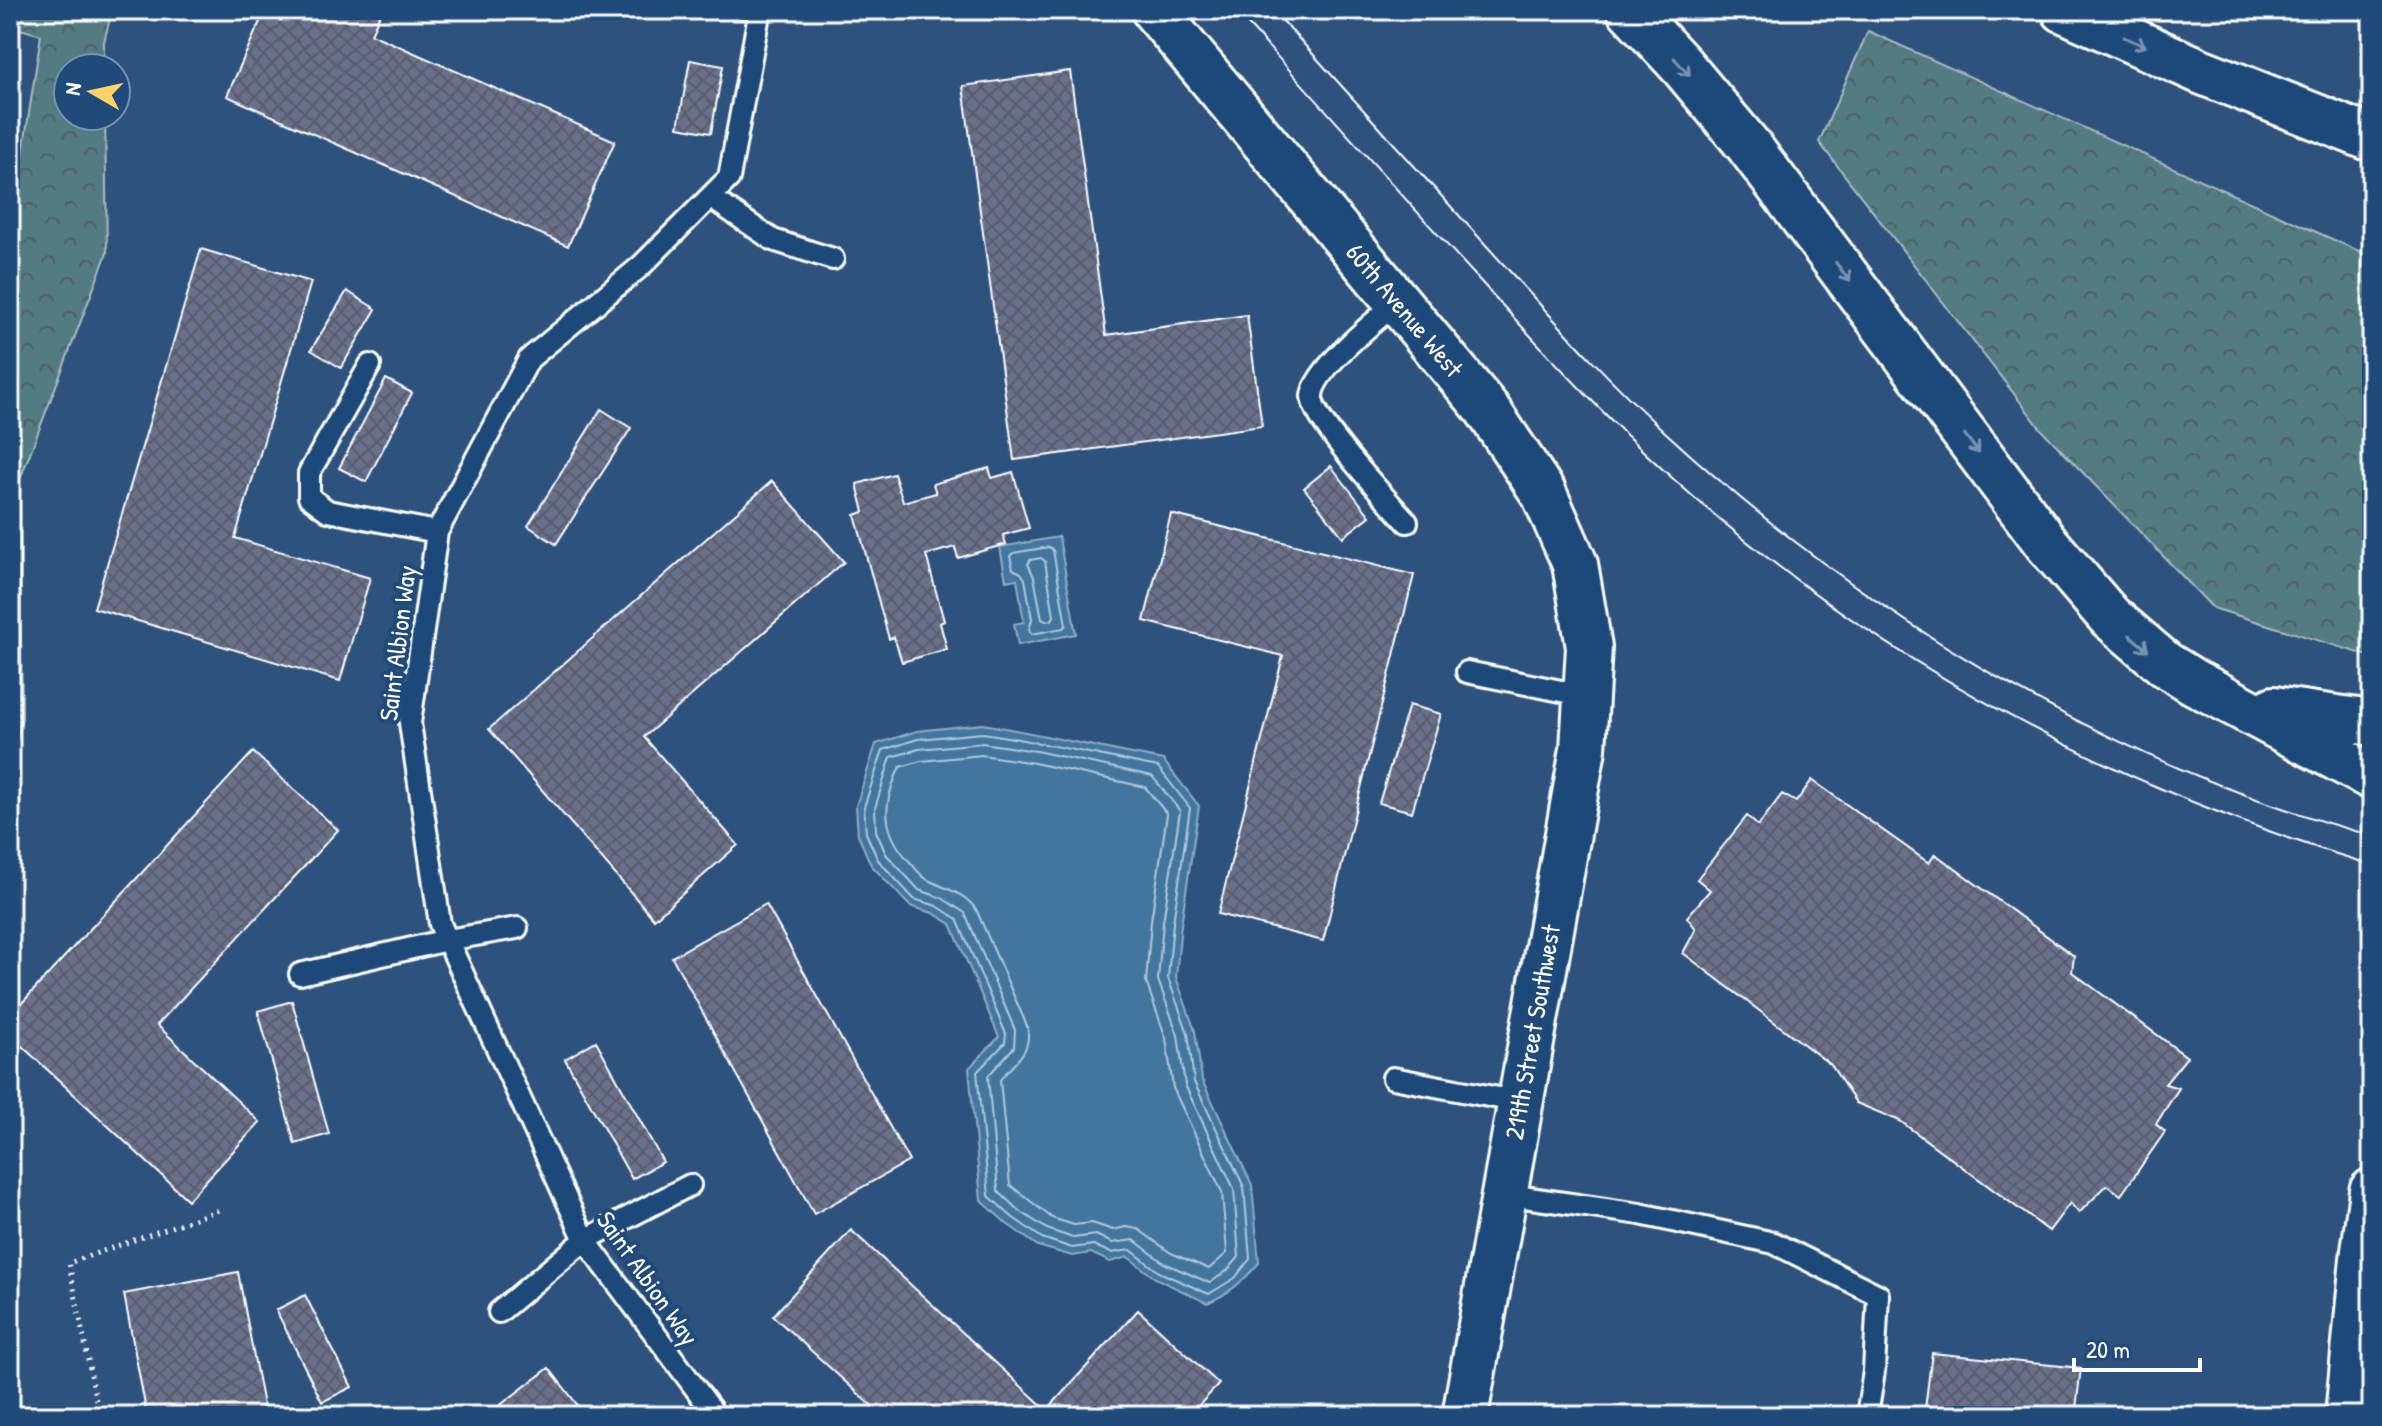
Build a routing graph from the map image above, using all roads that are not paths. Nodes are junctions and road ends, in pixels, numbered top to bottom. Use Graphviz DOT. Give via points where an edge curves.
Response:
graph roads {
  1 [pos="763,10"];
  2 [pos="1154,10"];
  3 [pos="1630,10"];
  4 [pos="2064,10"];
  5 [pos="2372,139"];
  6 [pos="729,178"];
  7 [pos="710,197"];
  8 [pos="738,217"];
  9 [pos="833,259"];
  10 [pos="1398,302"];
  11 [pos="370,365"];
  12 [pos="1407,522"];
  13 [pos="437,532"];
  14 [pos="1589,647"];
  15 [pos="1467,672"];
  16 [pos="1586,696"];
  17 [pos="2228,699"];
  18 [pos="2372,723"];
  19 [pos="2372,777"];
  20 [pos="517,928"];
  21 [pos="447,940"];
  22 [pos="300,974"];
  23 [pos="1393,1078"];
  24 [pos="1520,1102"];
  25 [pos="690,1185"];
  26 [pos="2372,1191"];
  27 [pos="1503,1194"];
  28 [pos="585,1240"];
  29 [pos="499,1312"];
  30 [pos="716,1416"];
  31 [pos="1465,1416"];
  32 [pos="1867,1416"];
  33 [pos="2348,1416"];
  1 -- 6 [label="lane"];
  2 -- 10 [label="main road, 60th Avenue West"];
  3 -- 17 [label="main road, one-way" via="1748,145 2048,545 2110,617 2165,664"];
  4 -- 5 [label="main road, one-way"];
  6 -- 7 [label="lane, Saint Albion Way"];
  6 -- 8 [label="lane"];
  7 -- 8 [label="lane"];
  7 -- 13 [label="lane, Saint Albion Way" via="641,266 529,359"];
  8 -- 9 [label="lane" via="773,240"];
  10 -- 12 [label="lane" via="1352,341 1316,384 1311,398 1339,444"];
  10 -- 14 [label="main road, 60th Avenue West" via="1487,409 1544,494 1575,564"];
  11 -- 13 [label="lane" via="309,473 309,497 328,511"];
  13 -- 21 [label="lane, Saint Albion Way" via="410,723 440,924"];
  14 -- 16 [label="main road, 219th Street Southwest"];
  15 -- 16 [label="lane"];
  16 -- 24 [label="main road, 219th Street Southwest" via="1583,749"];
  17 -- 18 [label="main road"];
  17 -- 19 [label="main road"];
  20 -- 21 [label="lane"];
  21 -- 22 [label="lane"];
  21 -- 28 [label="lane, Saint Albion Way"];
  23 -- 24 [label="lane"];
  24 -- 27 [label="main road, 219th Street Southwest"];
  25 -- 28 [label="lane"];
  26 -- 33 [label="main road"];
  27 -- 31 [label="main road, 219th Street Southwest"];
  27 -- 32 [label="lane" via="1640,1214 1774,1243 1878,1295"];
  28 -- 29 [label="lane"];
  28 -- 30 [label="lane, Saint Albion Way"];
}
